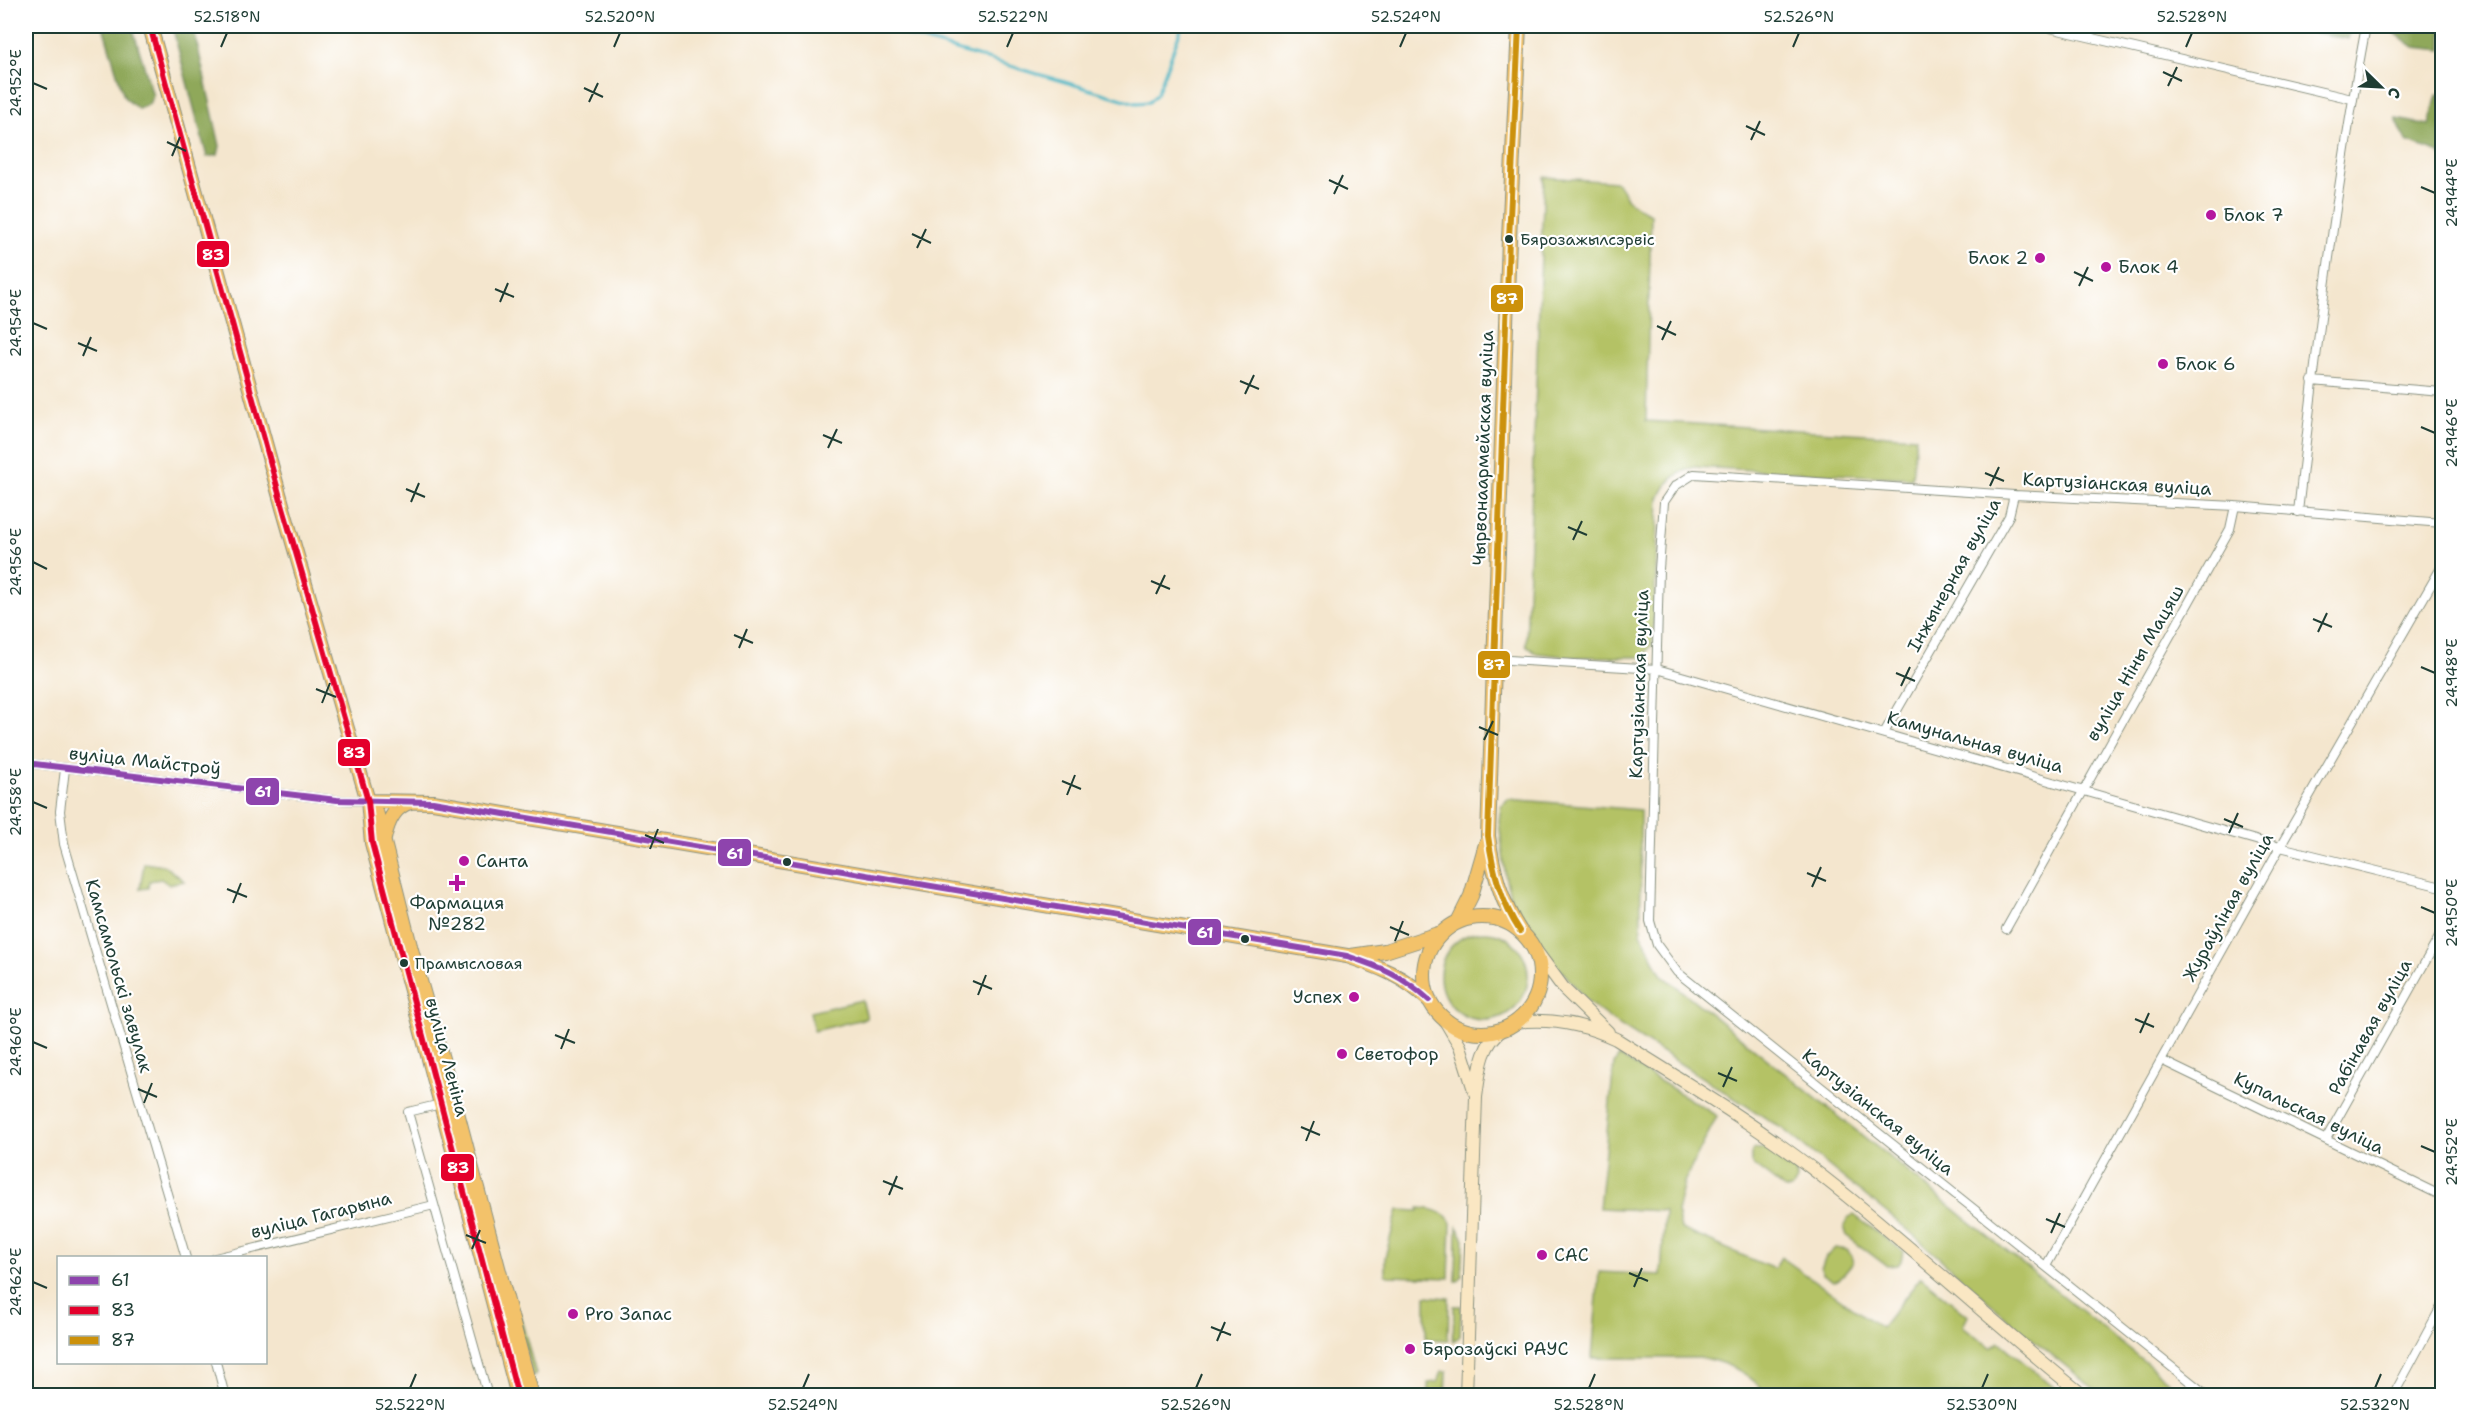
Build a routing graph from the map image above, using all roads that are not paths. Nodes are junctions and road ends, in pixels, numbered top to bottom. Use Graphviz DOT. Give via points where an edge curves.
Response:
graph roads {
  1 [pos="150,26"];
  2 [pos="1520,26"];
  3 [pos="2042,26"];
  4 [pos="2366,26"];
  5 [pos="2352,99"];
  6 [pos="2313,381"];
  7 [pos="2442,392"];
  8 [pos="2014,495"];
  9 [pos="2235,506"];
  10 [pos="2298,512"];
  11 [pos="2442,523"];
  12 [pos="2442,566"];
  13 [pos="1494,659"];
  14 [pos="1657,669"];
  15 [pos="1884,733"];
  16 [pos="26,763"];
  17 [pos="65,769"];
  18 [pos="2082,790"];
  19 [pos="368,801"];
  20 [pos="413,801"];
  21 [pos="1488,836"];
  22 [pos="384,839"];
  23 [pos="2280,847"];
  24 [pos="2442,888"];
  25 [pos="1458,922"];
  26 [pos="2006,929"];
  27 [pos="1520,931"];
  28 [pos="2442,932"];
  29 [pos="1441,933"];
  30 [pos="1534,948"];
  31 [pos="1347,956"];
  32 [pos="1430,1000"];
  33 [pos="1444,1019"];
  34 [pos="1516,1022"];
  35 [pos="1503,1029"];
  36 [pos="1616,1039"];
  37 [pos="2161,1060"];
  38 [pos="1476,1097"];
  39 [pos="447,1103"];
  40 [pos="2326,1139"];
  41 [pos="2442,1196"];
  42 [pos="434,1204"];
  43 [pos="186,1256"];
  44 [pos="219,1256"];
  45 [pos="2046,1266"];
  46 [pos="2442,1305"];
  47 [pos="217,1364"];
  48 [pos="225,1395"];
  49 [pos="488,1395"];
  50 [pos="518,1395"];
  51 [pos="532,1395"];
  52 [pos="1466,1395"];
  53 [pos="2084,1395"];
  54 [pos="2208,1395"];
  55 [pos="2393,1395"];
  1 -- 19 [label="main road"];
  2 -- 13 [label="main road, Чырвонаармейская вуліца"];
  3 -- 5 [label="street"];
  4 -- 5 [label="street"];
  5 -- 6 [label="street"];
  6 -- 7 [label="street"];
  6 -- 10 [label="street"];
  8 -- 9 [label="street, Картузіанская вуліца"];
  8 -- 14 [label="street, Картузіанская вуліца" via="1694,474 1675,486 1664,502"];
  8 -- 15 [label="street, Інжынерная вуліца" via="2009,516"];
  9 -- 10 [label="street, Картузіанская вуліца"];
  9 -- 18 [label="street, вуліца Ніны Мацяш" via="2230,529"];
  10 -- 11 [label="street, Картузіанская вуліца"];
  12 -- 23 [label="street, Жураўліная вуліца"];
  13 -- 14 [label="street, Камунальная вуліца"];
  13 -- 21 [label="main road, Чырвонаармейская вуліца"];
  14 -- 15 [label="street, Камунальная вуліца"];
  14 -- 45 [label="street, Картузіанская вуліца" via="1650,921 1657,945 1677,972"];
  15 -- 18 [label="street, Камунальная вуліца"];
  16 -- 17 [label="street, вуліца Майстроў"];
  17 -- 19 [label="street, вуліца Майстроў"];
  17 -- 43 [label="street, Камсамольскі завулак" via="60,811 64,844"];
  18 -- 23 [label="street, Камунальная вуліца"];
  18 -- 26 [label="street, вуліца Ніны Мацяш"];
  19 -- 20 [label="main road"];
  19 -- 22 [label="main road, вуліца Леніна"];
  19 -- 39 [label="main road, вуліца Леніна" via="372,843"];
  20 -- 22 [label="main road" via="390,818"];
  20 -- 31 [label="main road"];
  21 -- 25 [label="main road, Чырвонаармейская вуліца" via="1472,896"];
  21 -- 27 [label="main road, Чырвонаармейская вуліца" via="1503,901"];
  22 -- 39 [label="main road, вуліца Леніна"];
  23 -- 24 [label="street, Камунальная вуліца"];
  23 -- 37 [label="street, Жураўліная вуліца"];
  25 -- 27 [label="main road" via="1479,916 1501,920"];
  25 -- 29 [label="main road"];
  27 -- 30 [label="main road"];
  28 -- 40 [label="street, Рабінавая вуліца"];
  29 -- 31 [label="main road" via="1385,951"];
  29 -- 32 [label="main road" via="1425,965 1424,983"];
  30 -- 34 [label="main road" via="1540,968 1538,988 1530,1007"];
  30 -- 36 [label="street" via="1564,989"];
  31 -- 32 [label="main road" via="1391,972"];
  32 -- 33 [label="main road"];
  33 -- 35 [label="main road" via="1472,1032"];
  33 -- 38 [label="street" via="1460,1046"];
  34 -- 35 [label="main road"];
  34 -- 36 [label="street" via="1572,1023"];
  35 -- 38 [label="street" via="1485,1048"];
  36 -- 53 [label="street" via="1756,1128 1822,1176"];
  37 -- 40 [label="street, Купальская вуліца"];
  37 -- 45 [label="street, Жураўліная вуліца"];
  38 -- 52 [label="street"];
  39 -- 42 [label="street" via="408,1112"];
  39 -- 50 [label="main road, вуліца Леніна"];
  39 -- 51 [label="main road, вуліца Леніна"];
  40 -- 41 [label="street, Купальская вуліца"];
  42 -- 44 [label="street, вуліца Гагарына"];
  42 -- 49 [label="street"];
  45 -- 54 [label="street, Картузіанская вуліца"];
  46 -- 55 [label="street"];
  47 -- 48 [label="street"];
}
